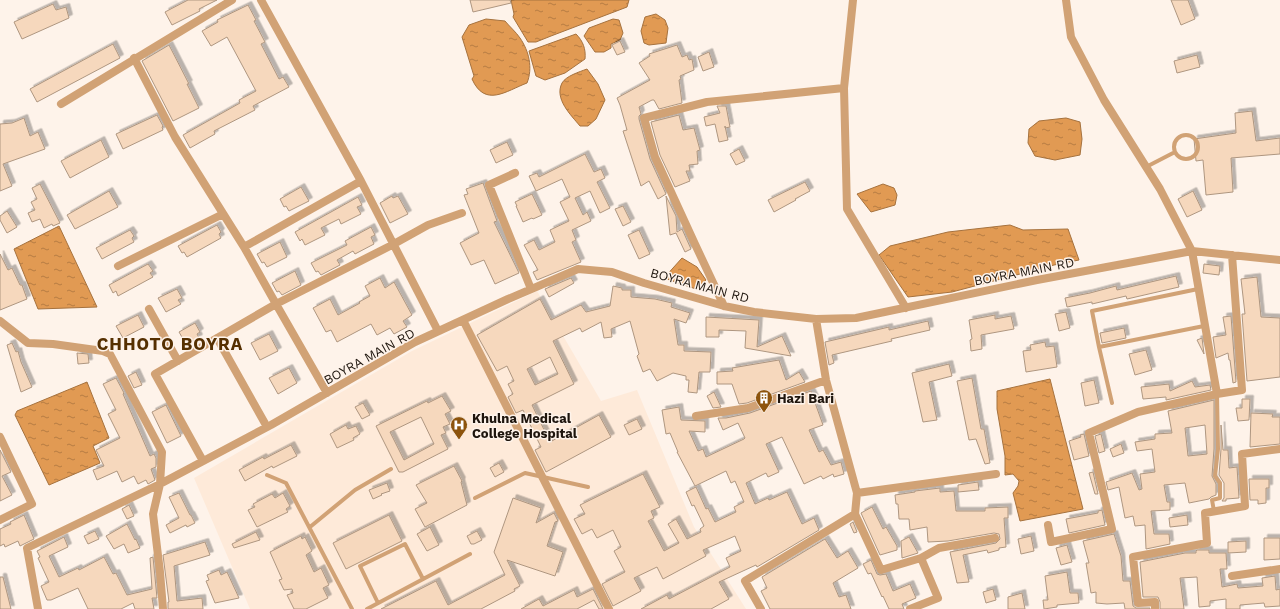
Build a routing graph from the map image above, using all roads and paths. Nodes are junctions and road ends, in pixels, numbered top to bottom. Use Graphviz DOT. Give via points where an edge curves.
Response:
graph roads {
  1 [pos="232,0"];
  2 [pos="261,0"];
  3 [pos="853,0"];
  4 [pos="1066,0"];
  5 [pos="134,58"];
  6 [pos="844,88"];
  7 [pos="61,104"];
  8 [pos="1175,152"];
  9 [pos="1146,167"];
  10 [pos="515,173"];
  11 [pos="361,181"];
  12 [pos="462,212"];
  13 [pos="223,214"];
  14 [pos="392,245"];
  15 [pos="244,246"];
  16 [pos="1192,251"];
  17 [pos="1232,255"];
  18 [pos="1280,260"];
  19 [pos="118,266"];
  20 [pos="531,289"];
  21 [pos="1198,289"];
  22 [pos="276,304"];
  23 [pos="724,306"];
  24 [pos="906,308"];
  25 [pos="149,309"];
  26 [pos="816,319"];
  27 [pos="463,320"];
  28 [pos="1,323"];
  29 [pos="1204,326"];
  30 [pos="438,331"];
  31 [pos="217,338"];
  32 [pos="1099,346"];
  33 [pos="178,360"];
  34 [pos="826,380"];
  35 [pos="327,393"];
  36 [pos="1217,394"];
  37 [pos="1112,403"];
  38 [pos="696,416"];
  39 [pos="267,427"];
  40 [pos="0,438"];
  41 [pos="1280,449"];
  42 [pos="202,461"];
  43 [pos="391,469"];
  44 [pos="996,474"];
  45 [pos="267,475"];
  46 [pos="541,476"];
  47 [pos="160,484"];
  48 [pos="588,487"];
  49 [pos="857,493"];
  50 [pos="475,498"];
  51 [pos="1214,511"];
  52 [pos="855,514"];
  53 [pos="0,520"];
  54 [pos="1048,525"];
  55 [pos="310,527"];
  56 [pos="995,538"];
  57 [pos="470,554"];
  58 [pos="920,558"];
  59 [pos="1280,570"];
  60 [pos="1232,576"];
  61 [pos="423,579"];
  62 [pos="378,603"];
  63 [pos="38,609"];
  64 [pos="163,609"];
  65 [pos="352,609"];
  66 [pos="367,609"];
  67 [pos="609,609"];
  68 [pos="761,609"];
  69 [pos="910,609"];
  70 [pos="1155,609"];
  1 -- 5 [label="street"];
  2 -- 11 [label="street"];
  3 -- 6 [label="street"];
  4 -- 9 [label="street" via="1071,37 1104,100"];
  5 -- 7 [label="street"];
  5 -- 13 [label="street" via="175,137"];
  6 -- 23 [label="street" via="707,102 644,118 656,157"];
  6 -- 24 [label="street" via="847,209"];
  8 -- 8 [label="lane" via="1174,144 1178,137 1186,134 1197,140 1199,148 1193,158 1185,159 1177,156"];
  8 -- 9 [label="lane"];
  9 -- 16 [label="street"];
  10 -- 20 [label="street" via="489,185"];
  11 -- 14 [label="street"];
  11 -- 15 [label="street"];
  12 -- 14 [label="street" via="428,225"];
  13 -- 15 [label="street"];
  13 -- 19 [label="street"];
  14 -- 22 [label="street"];
  14 -- 30 [label="street"];
  15 -- 22 [label="street"];
  16 -- 17 [label="street, BOYRA MAIN RD"];
  16 -- 21 [label="street"];
  16 -- 24 [label="street, BOYRA MAIN RD"];
  17 -- 18 [label="street, BOYRA MAIN RD"];
  17 -- 36 [label="street" via="1242,390"];
  20 -- 23 [label="street, BOYRA MAIN RD" via="578,269 612,272"];
  20 -- 27 [label="street, BOYRA MAIN RD"];
  21 -- 29 [label="street"];
  21 -- 32 [label="lane" via="1092,311"];
  22 -- 31 [label="street"];
  22 -- 35 [label="street"];
  23 -- 26 [label="street, BOYRA MAIN RD"];
  24 -- 26 [label="street, BOYRA MAIN RD" via="856,318"];
  25 -- 33 [label="street"];
  26 -- 34 [label="street"];
  27 -- 30 [label="street, BOYRA MAIN RD"];
  27 -- 46 [label="street"];
  28 -- 47 [label="street" via="28,343 103,350 110,354 162,452"];
  29 -- 32 [label="lane"];
  29 -- 36 [label="street"];
  30 -- 35 [label="street, BOYRA MAIN RD"];
  31 -- 33 [label="street"];
  31 -- 39 [label="street"];
  32 -- 37 [label="lane"];
  33 -- 42 [label="street" via="155,374"];
  34 -- 38 [label="street" via="748,408"];
  34 -- 49 [label="street"];
  35 -- 39 [label="street, BOYRA MAIN RD"];
  36 -- 51 [label="lane" via="1218,449 1215,476 1220,483 1220,498 1212,500"];
  36 -- 54 [label="street" via="1138,412 1089,433 1112,529 1051,542"];
  39 -- 42 [label="street, BOYRA MAIN RD"];
  40 -- 53 [label="street" via="32,504"];
  41 -- 51 [label="street" via="1242,454 1245,506"];
  42 -- 47 [label="street, BOYRA MAIN RD"];
  43 -- 55 [label="lane" via="354,490"];
  44 -- 49 [label="street"];
  45 -- 55 [label="lane" via="286,483"];
  46 -- 48 [label="lane"];
  46 -- 50 [label="lane" via="525,473"];
  46 -- 67 [label="street"];
  47 -- 63 [label="street, BOYRA MAIN RD" via="27,548"];
  47 -- 64 [label="street" via="153,514"];
  49 -- 52 [label="street"];
  51 -- 70 [label="street" via="1205,513 1207,543 1133,557 1138,603 1155,602"];
  52 -- 58 [label="street" via="881,570"];
  52 -- 68 [label="street" via="745,581"];
  55 -- 65 [label="lane"];
  56 -- 58 [label="street" via="939,548"];
  57 -- 61 [label="lane"];
  58 -- 69 [label="street" via="938,598"];
  59 -- 60 [label="street"];
  61 -- 62 [label="lane"];
  61 -- 62 [label="lane" via="405,544 360,566"];
  62 -- 66 [label="lane"];
}
